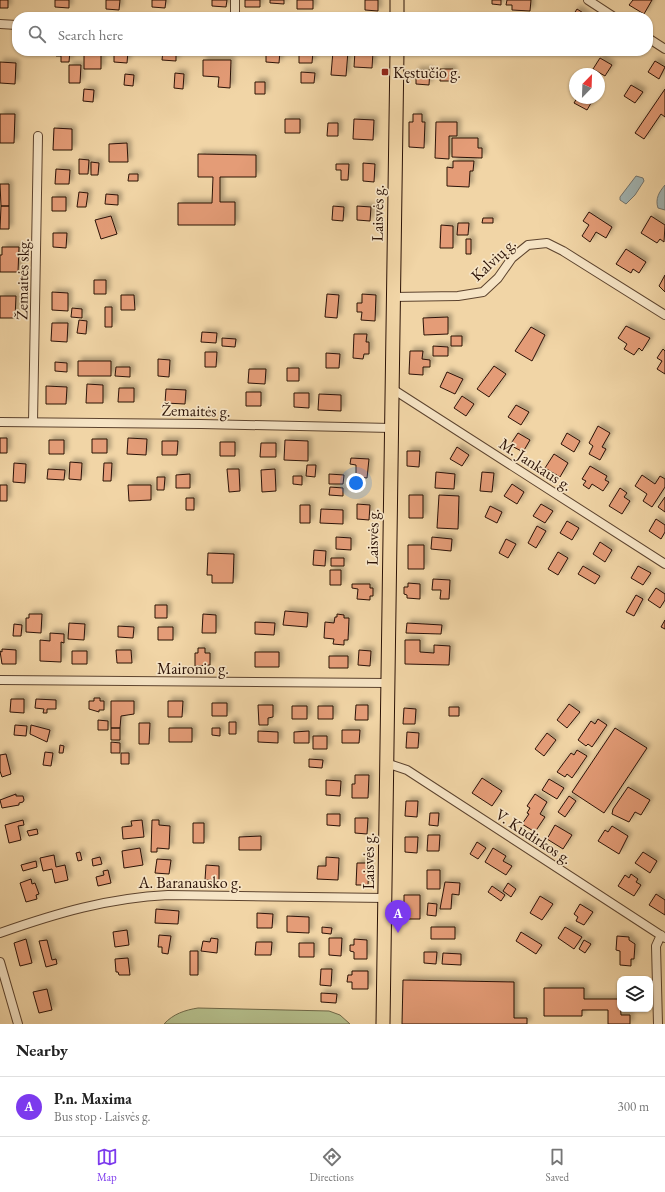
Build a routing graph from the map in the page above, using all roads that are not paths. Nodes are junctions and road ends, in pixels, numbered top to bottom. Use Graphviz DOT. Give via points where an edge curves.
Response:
graph roads {
  1 [pos="235,0"];
  2 [pos="397,0"];
  3 [pos="588,0"];
  4 [pos="235,12"];
  5 [pos="397,12"];
  6 [pos="606,12"];
  7 [pos="0,24"];
  8 [pos="12,25"];
  9 [pos="653,41"];
  10 [pos="665,49"];
  11 [pos="397,56"];
  12 [pos="38,136"];
  13 [pos="393,297"];
  14 [pos="665,316"];
  15 [pos="391,388"];
  16 [pos="0,422"];
  17 [pos="33,422"];
  18 [pos="391,428"];
  19 [pos="665,564"];
  20 [pos="0,680"];
  21 [pos="387,683"];
  22 [pos="386,763"];
  23 [pos="385,898"];
  24 [pos="0,933"];
  25 [pos="663,937"];
  26 [pos="0,962"];
  27 [pos="18,1024"];
  28 [pos="383,1024"];
  29 [pos="658,1024"];
  1 -- 4 [label="street"];
  2 -- 5 [label="main road"];
  3 -- 6 [label="street"];
  7 -- 8 [label="street"];
  9 -- 10 [label="street"];
  11 -- 13 [label="main road, Laisvės g."];
  12 -- 17 [label="street, Žemaitės skg."];
  13 -- 14 [label="street, Kalvių g." via="458,296 482,292 498,278 512,258 528,245 547,243"];
  13 -- 15 [label="main road, Laisvės g."];
  15 -- 18 [label="main road, Laisvės g."];
  15 -- 19 [label="street, M. Jankaus g."];
  16 -- 17 [label="street, Žemaitės g."];
  17 -- 18 [label="street, Žemaitės g."];
  18 -- 21 [label="main road, Laisvės g."];
  20 -- 21 [label="street, Maironio g."];
  21 -- 22 [label="main road, Laisvės g."];
  22 -- 23 [label="main road, Laisvės g."];
  22 -- 25 [label="street, V. Kudirkos g." via="407,770"];
  23 -- 24 [label="street, A. Baranausko g." via="168,894 133,896 65,911"];
  23 -- 28 [label="main road, Laisvės g."];
  25 -- 29 [label="street" via="656,946"];
  26 -- 27 [label="street"];
}
